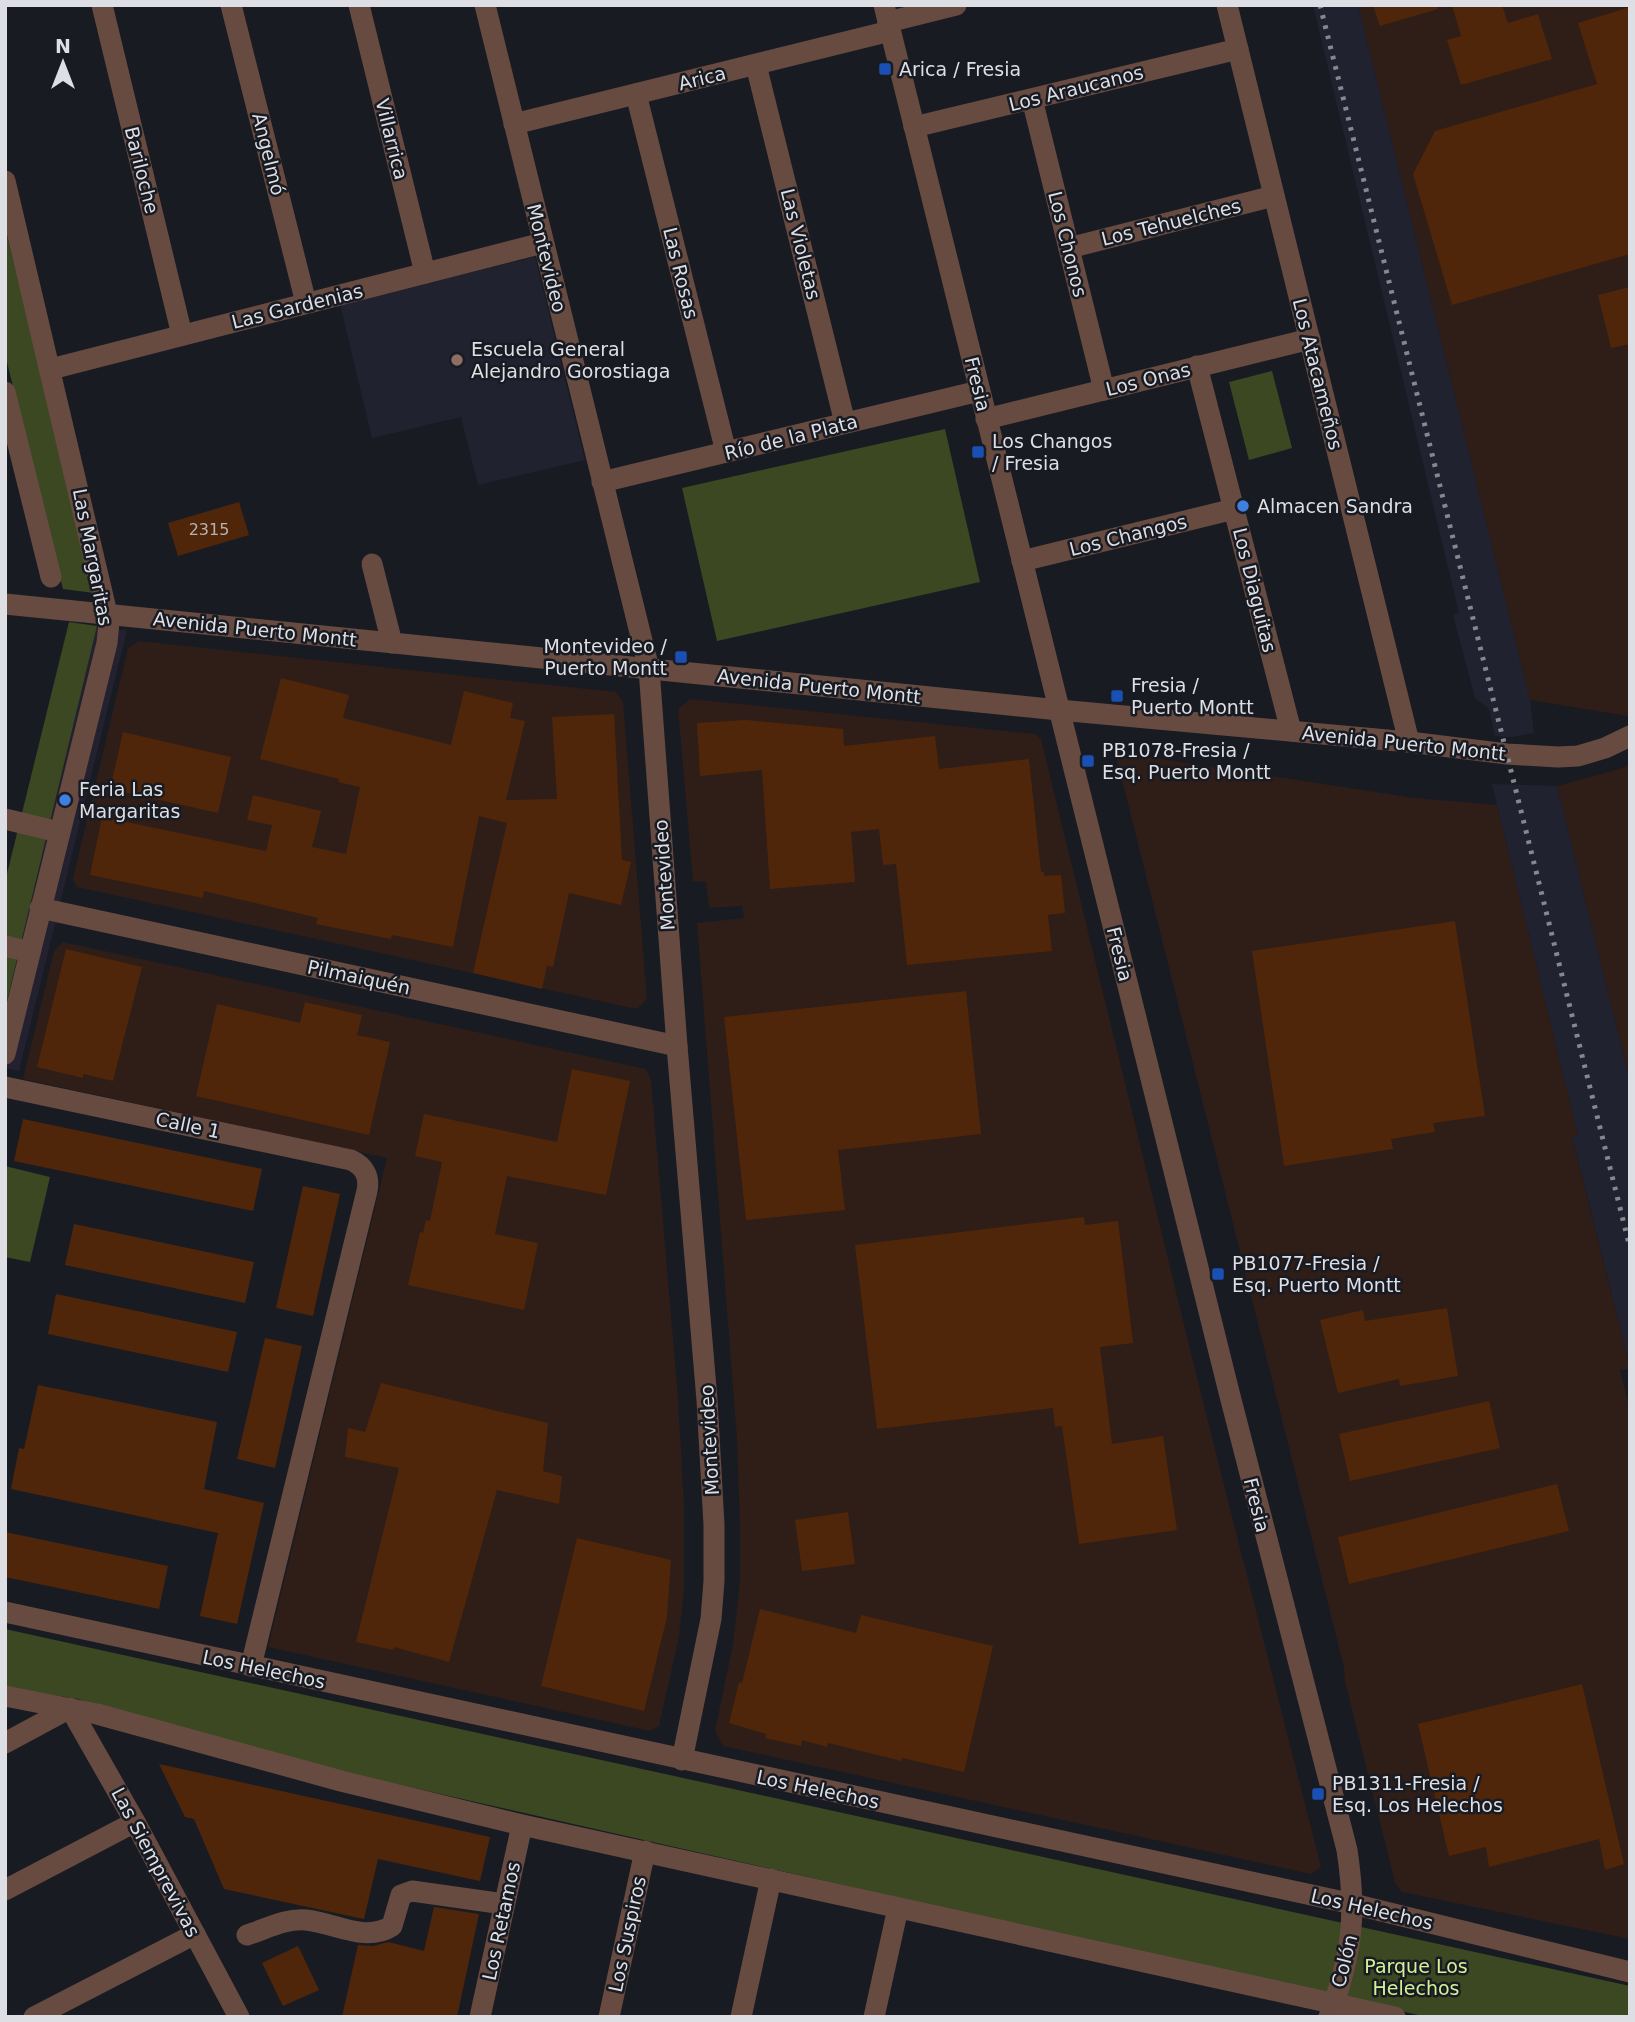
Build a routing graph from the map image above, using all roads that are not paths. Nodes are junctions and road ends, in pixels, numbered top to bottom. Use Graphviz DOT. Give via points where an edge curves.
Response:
graph roads {
  1 [pos="102,5"];
  2 [pos="231,5"];
  3 [pos="359,5"];
  4 [pos="485,5"];
  5 [pos="956,5"];
  6 [pos="1227,5"];
  7 [pos="887,20"];
  8 [pos="1238,49"];
  9 [pos="756,65"];
  10 [pos="636,94"];
  11 [pos="1031,99"];
  12 [pos="514,124"];
  13 [pos="914,127"];
  14 [pos="5,181"];
  15 [pos="1274,196"];
  16 [pos="543,243"];
  17 [pos="13,248"];
  18 [pos="1069,248"];
  19 [pos="425,273"];
  20 [pos="306,303"];
  21 [pos="182,335"];
  22 [pos="1310,339"];
  23 [pos="1197,366"];
  24 [pos="51,369"];
  25 [pos="1104,390"];
  26 [pos="5,391"];
  27 [pos="979,391"];
  28 [pos="986,419"];
  29 [pos="845,424"];
  30 [pos="726,452"];
  31 [pos="602,482"];
  32 [pos="1234,509"];
  33 [pos="1021,561"];
  34 [pos="372,564"];
  35 [pos="51,577"];
  36 [pos="5,604"];
  37 [pos="108,615"];
  38 [pos="392,643"];
  39 [pos="649,669"];
  40 [pos="1059,710"];
  41 [pos="1291,732"];
  42 [pos="1630,736"];
  43 [pos="1409,742"];
  44 [pos="5,819"];
  45 [pos="59,832"];
  46 [pos="40,908"];
  47 [pos="5,946"];
  48 [pos="30,952"];
  49 [pos="677,1046"];
  50 [pos="5,1054"];
  51 [pos="5,1087"];
  52 [pos="5,1612"];
  53 [pos="251,1666"];
  54 [pos="5,1696"];
  55 [pos="70,1708"];
  56 [pos="5,1743"];
  57 [pos="682,1760"];
  58 [pos="135,1822"];
  59 [pos="522,1825"];
  60 [pos="645,1851"];
  61 [pos="771,1879"];
  62 [pos="5,1890"];
  63 [pos="1353,1904"];
  64 [pos="504,1905"];
  65 [pos="898,1908"];
  66 [pos="195,1934"];
  67 [pos="247,1935"];
  68 [pos="1630,1972"];
  69 [pos="1331,2010"];
  70 [pos="34,2017"];
  71 [pos="239,2017"];
  72 [pos="480,2017"];
  73 [pos="609,2017"];
  74 [pos="741,2017"];
  75 [pos="874,2017"];
  76 [pos="1395,2017"];
  1 -- 21 [label="street, Bariloche"];
  2 -- 20 [label="street, Angelmó"];
  3 -- 19 [label="street, Villarrica"];
  4 -- 12 [label="street, Montevideo"];
  5 -- 7 [label="street, Arica"];
  6 -- 8 [label="street, Los Atacameños"];
  7 -- 9 [label="street, Arica"];
  7 -- 13 [label="street, Fresia"];
  8 -- 11 [label="street, Los Araucanos"];
  8 -- 15 [label="street, Los Atacameños"];
  9 -- 10 [label="street, Arica"];
  9 -- 29 [label="street, Las Violetas"];
  10 -- 12 [label="street, Arica"];
  10 -- 30 [label="street, Las Rosas"];
  11 -- 13 [label="street, Los Araucanos"];
  11 -- 18 [label="street, Los Chonos"];
  12 -- 16 [label="street, Montevideo"];
  13 -- 27 [label="street, Fresia"];
  14 -- 17 [label="street, Las Margaritas"];
  15 -- 18 [label="street, Los Tehuelches"];
  15 -- 22 [label="street, Los Atacameños"];
  16 -- 19 [label="street, Las Gardenias"];
  16 -- 31 [label="street, Montevideo"];
  17 -- 24 [label="street, Las Margaritas"];
  18 -- 25 [label="street, Los Chonos"];
  19 -- 20 [label="street, Las Gardenias"];
  20 -- 21 [label="street, Las Gardenias"];
  21 -- 24 [label="street, Las Gardenias"];
  22 -- 23 [label="street, Los Onas"];
  22 -- 43 [label="street, Los Atacameños"];
  23 -- 25 [label="street, Los Onas"];
  23 -- 32 [label="street, Los Diaguitas"];
  24 -- 37 [label="street, Las Margaritas"];
  25 -- 28 [label="street, Los Onas"];
  26 -- 35 [label="street"];
  27 -- 28 [label="street, Fresia"];
  27 -- 29 [label="street, Río de la Plata"];
  28 -- 33 [label="street, Fresia"];
  29 -- 30 [label="street, Río de la Plata"];
  30 -- 31 [label="street, Río de la Plata"];
  31 -- 39 [label="street, Montevideo"];
  32 -- 33 [label="street, Los Changos"];
  32 -- 41 [label="street, Los Diaguitas"];
  33 -- 40 [label="street, Fresia"];
  34 -- 38 [label="street"];
  36 -- 37 [label="street, Avenida Puerto Montt"];
  37 -- 38 [label="street, Avenida Puerto Montt"];
  37 -- 45 [label="street, Las Margaritas" via="107,643"];
  38 -- 39 [label="street, Avenida Puerto Montt"];
  39 -- 40 [label="street, Avenida Puerto Montt"];
  39 -- 49 [label="street, Montevideo"];
  40 -- 41 [label="street, Avenida Puerto Montt"];
  40 -- 63 [label="street, Fresia" via="1348,1850"];
  41 -- 43 [label="street, Avenida Puerto Montt"];
  42 -- 43 [label="street, Avenida Puerto Montt" via="1591,753 1558,757"];
  44 -- 45 [label="street"];
  45 -- 46 [label="street, Las Margaritas"];
  46 -- 48 [label="street, Las Margaritas"];
  46 -- 49 [label="street, Pilmaiquén"];
  47 -- 48 [label="street"];
  48 -- 50 [label="street, Las Margaritas"];
  49 -- 57 [label="street, Montevideo" via="714,1525 710,1619"];
  51 -- 53 [label="street, Calle 1" via="351,1160 366,1172 369,1185"];
  52 -- 53 [label="street, Los Helechos"];
  53 -- 57 [label="street, Los Helechos"];
  54 -- 55 [label="street"];
  55 -- 56 [label="street"];
  55 -- 58 [label="street, Las Siemprevivas"];
  55 -- 59 [label="street"];
  57 -- 63 [label="street, Los Helechos"];
  58 -- 62 [label="street"];
  58 -- 66 [label="street, Las Siemprevivas"];
  59 -- 60 [label="street"];
  59 -- 64 [label="street, Los Retamos"];
  60 -- 61 [label="street"];
  60 -- 73 [label="street, Los Suspiros"];
  61 -- 65 [label="street"];
  61 -- 74 [label="street"];
  63 -- 68 [label="street, Los Helechos"];
  63 -- 69 [label="street, Colón" via="1349,1952"];
  64 -- 67 [label="street" via="412,1891 401,1895 393,1926 381,1933 291,1920"];
  64 -- 72 [label="street, Los Retamos"];
  65 -- 69 [label="street"];
  65 -- 75 [label="street"];
  66 -- 70 [label="street"];
  66 -- 71 [label="street, Las Siemprevivas"];
  69 -- 76 [label="street"];
}
